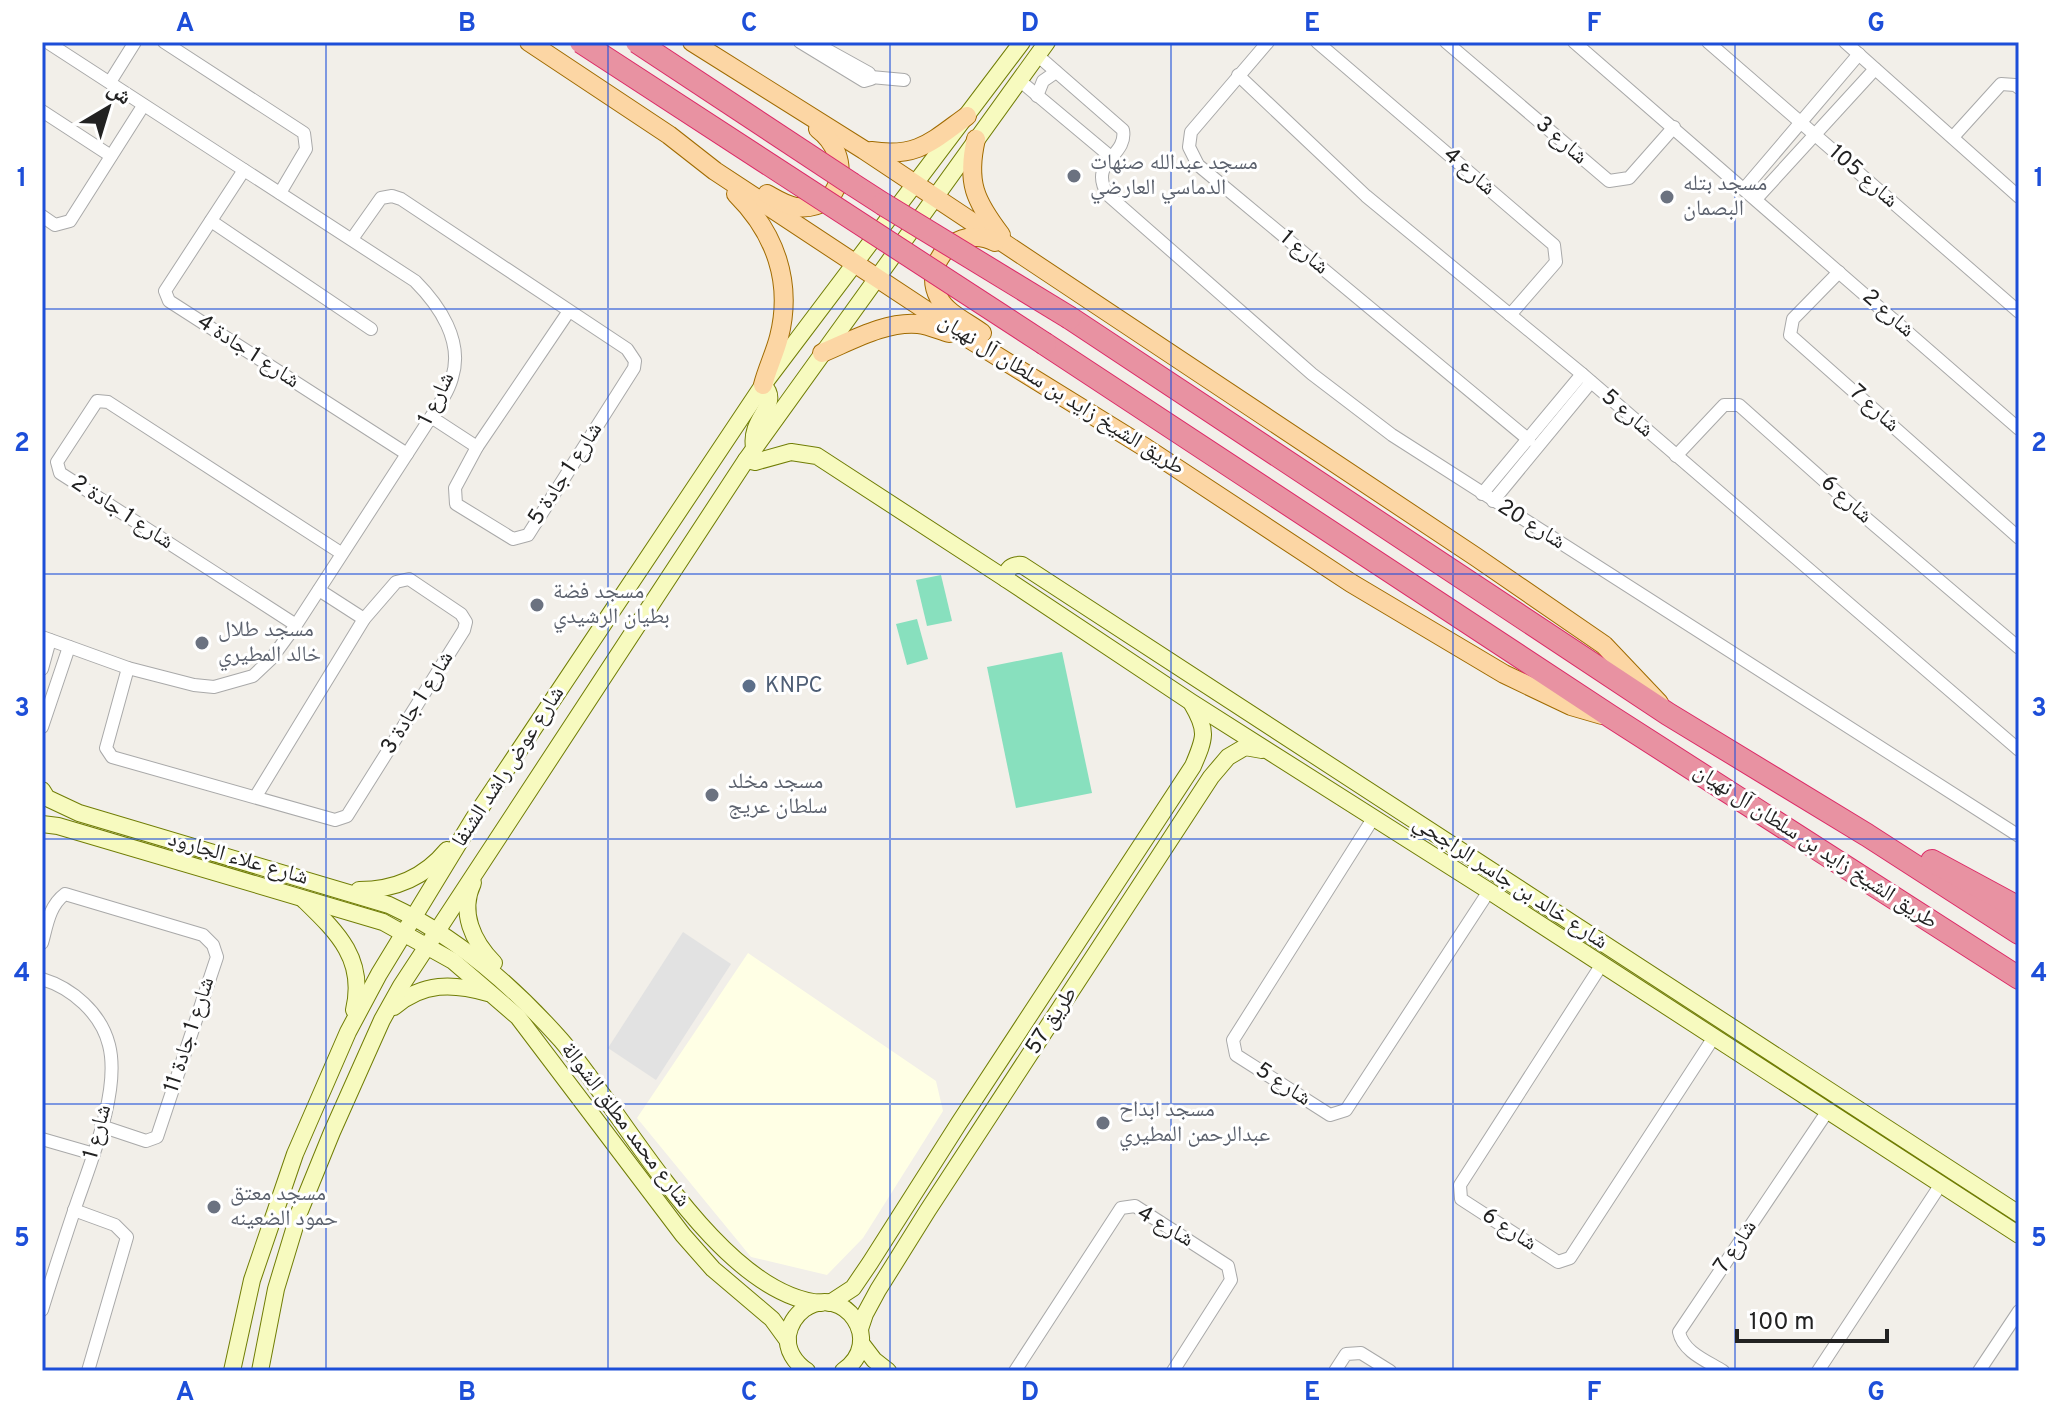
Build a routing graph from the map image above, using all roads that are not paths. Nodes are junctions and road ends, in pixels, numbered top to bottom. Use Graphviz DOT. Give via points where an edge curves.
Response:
graph roads {
  1 [pos="47,42"];
  2 [pos="135,42"];
  3 [pos="164,42"];
  4 [pos="529,42"];
  5 [pos="581,42"];
  6 [pos="637,42"];
  7 [pos="692,42"];
  8 [pos="800,42"];
  9 [pos="813,42"];
  10 [pos="1022,42"];
  11 [pos="1268,42"];
  12 [pos="1317,42"];
  13 [pos="1446,42"];
  14 [pos="1574,42"];
  15 [pos="1708,42"];
  16 [pos="1845,42"];
  17 [pos="1042,49"];
  18 [pos="1859,54"];
  19 [pos="713,55"];
  20 [pos="1875,69"];
  21 [pos="1056,72"];
  22 [pos="1238,75"];
  23 [pos="871,77"];
  24 [pos="904,80"];
  25 [pos="1019,80"];
  26 [pos="110,82"];
  27 [pos="2019,88"];
  28 [pos="1037,96"];
  29 [pos="143,106"];
  30 [pos="42,111"];
  31 [pos="967,116"];
  32 [pos="1801,123"];
  33 [pos="1674,127"];
  34 [pos="669,135"];
  35 [pos="1815,136"];
  36 [pos="1953,137"];
  37 [pos="976,139"];
  38 [pos="864,150"];
  39 [pos="111,156"];
  40 [pos="1111,157"];
  41 [pos="244,170"];
  42 [pos="715,171"];
  43 [pos="915,184"];
  44 [pos="1744,189"];
  45 [pos="280,193"];
  46 [pos="935,197"];
  47 [pos="2019,197"];
  48 [pos="1756,199"];
  49 [pos="42,216"];
  50 [pos="211,221"];
  51 [pos="352,239"];
  52 [pos="1010,247"];
  53 [pos="855,264"];
  54 [pos="1839,272"];
  55 [pos="877,278"];
  56 [pos="569,311"];
  57 [pos="2019,312"];
  58 [pos="1510,315"];
  59 [pos="371,329"];
  60 [pos="971,340"];
  61 [pos="822,353"];
  62 [pos="1189,366"];
  63 [pos="1587,378"];
  64 [pos="763,385"];
  65 [pos="431,417"];
  66 [pos="2019,429"];
  67 [pos="1529,440"];
  68 [pos="477,447"];
  69 [pos="1146,448"];
  70 [pos="407,454"];
  71 [pos="750,454"];
  72 [pos="1676,456"];
  73 [pos="1487,498"];
  74 [pos="2019,538"];
  75 [pos="341,553"];
  76 [pos="1006,579"];
  77 [pos="319,590"];
  78 [pos="364,619"];
  79 [pos="296,625"];
  80 [pos="46,638"];
  81 [pos="69,647"];
  82 [pos="2019,648"];
  83 [pos="585,654"];
  84 [pos="128,668"];
  85 [pos="42,669"];
  86 [pos="1191,702"];
  87 [pos="1668,714"];
  88 [pos="1610,716"];
  89 [pos="42,727"];
  90 [pos="2019,750"];
  91 [pos="1272,752"];
  92 [pos="1193,766"];
  93 [pos="1211,777"];
  94 [pos="537,779"];
  95 [pos="42,791"];
  96 [pos="256,796"];
  97 [pos="42,808"];
  98 [pos="1374,817"];
  99 [pos="474,818"];
  100 [pos="42,824"];
  101 [pos="1867,835"];
  102 [pos="2019,836"];
  103 [pos="480,868"];
  104 [pos="345,890"];
  105 [pos="1489,891"];
  106 [pos="300,896"];
  107 [pos="2019,908"];
  108 [pos="415,917"];
  109 [pos="436,929"];
  110 [pos="405,932"];
  111 [pos="2019,933"];
  112 [pos="42,943"];
  113 [pos="427,945"];
  114 [pos="1602,964"];
  115 [pos="2019,978"];
  116 [pos="42,979"];
  117 [pos="496,995"];
  118 [pos="539,1016"];
  119 [pos="382,1020"];
  120 [pos="348,1032"];
  121 [pos="1714,1037"];
  122 [pos="1769,1051"];
  123 [pos="1759,1066"];
  124 [pos="1797,1069"];
  125 [pos="1784,1083"];
  126 [pos="1827,1112"];
  127 [pos="101,1126"];
  128 [pos="42,1139"];
  129 [pos="94,1154"];
  130 [pos="637,1177"];
  131 [pos="1941,1184"];
  132 [pos="912,1198"];
  133 [pos="74,1210"];
  134 [pos="928,1210"];
  135 [pos="2019,1214"];
  136 [pos="899,1218"];
  137 [pos="917,1228"];
  138 [pos="2019,1235"];
  139 [pos="720,1247"];
  140 [pos="42,1260"];
  141 [pos="56,1264"];
  142 [pos="826,1303"];
  143 [pos="42,1310"];
  144 [pos="2019,1311"];
  145 [pos="861,1336"];
  146 [pos="788,1341"];
  147 [pos="792,1365"];
  148 [pos="88,1371"];
  149 [pos="232,1371"];
  150 [pos="260,1371"];
  151 [pos="807,1371"];
  152 [pos="843,1371"];
  153 [pos="888,1371"];
  154 [pos="1015,1371"];
  155 [pos="1173,1371"];
  156 [pos="1335,1371"];
  157 [pos="1390,1371"];
  158 [pos="1723,1371"];
  159 [pos="1818,1371"];
  160 [pos="1979,1371"];
  1 -- 26 [label="street, شارع 1"];
  2 -- 26 [label="street"];
  3 -- 45 [label="street" via="304,133 306,149"];
  4 -- 34 [label="main road, طريق الشيخ زايد بن سلطان آل نهيان"];
  5 -- 88 [label="highway, طريق الشيخ زايد بن سلطان آل نهيان, bridge"];
  6 -- 87 [label="highway, طريق الشيخ زايد بن سلطان آل نهيان, bridge" via="883,204 1070,318"];
  7 -- 19 [label="main road, طريق الشيخ زايد بن سلطان آل نهيان"];
  8 -- 23 [label="street" via="864,81"];
  9 -- 23 [label="street"];
  10 -- 31 [label="street, شارع عوض راشد الشنفا"];
  11 -- 22 [label="street, شارع 1"];
  12 -- 58 [label="street, شارع 4" via="1554,245 1556,262"];
  13 -- 33 [label="street, شارع 3" via="1609,181 1629,178"];
  14 -- 33 [label="street, شارع 2"];
  15 -- 32 [label="street, شارع 105"];
  16 -- 18 [label="street"];
  17 -- 21 [label="street, شارع 20"];
  17 -- 25 [label="street, شارع عوض راشد الشنفا"];
  18 -- 20 [label="street"];
  18 -- 32 [label="street"];
  19 -- 34 [label="main road" via="828,138 841,162 837,185 820,203 792,206"];
  19 -- 38 [label="main road, طريق الشيخ زايد بن سلطان آل نهيان"];
  20 -- 35 [label="street"];
  20 -- 36 [label="street"];
  21 -- 28 [label="street" via="1043,81"];
  21 -- 40 [label="street, شارع 20" via="1123,130 1123,142"];
  22 -- 58 [label="street, شارع 5" via="1366,196"];
  22 -- 67 [label="street, شارع 1" via="1191,132 1189,147 1198,165"];
  23 -- 24 [label="street"];
  25 -- 28 [label="street"];
  25 -- 37 [label="street, شارع عوض راشد الشنفا"];
  26 -- 29 [label="street, شارع 1"];
  27 -- 36 [label="street" via="2001,84"];
  28 -- 40 [label="street"];
  29 -- 39 [label="street"];
  29 -- 41 [label="street, شارع 1"];
  30 -- 39 [label="street"];
  31 -- 38 [label="main road" via="907,153"];
  31 -- 43 [label="street, شارع عوض راشد الشنفا"];
  32 -- 35 [label="street, شارع 105"];
  32 -- 44 [label="street"];
  33 -- 44 [label="street, شارع 2"];
  34 -- 42 [label="main road, طريق الشيخ زايد بن سلطان آل نهيان"];
  35 -- 48 [label="street"];
  35 -- 57 [label="street, شارع 105"];
  36 -- 47 [label="street"];
  37 -- 46 [label="street, شارع عوض راشد الشنفا"];
  37 -- 52 [label="main road" via="972,184 980,206"];
  38 -- 43 [label="main road, طريق الشيخ زايد بن سلطان آل نهيان"];
  39 -- 49 [label="street" via="70,221 55,225"];
  40 -- 73 [label="street, شارع 20" via="1102,178 1113,199 1338,395"];
  41 -- 45 [label="street, شارع 1"];
  41 -- 50 [label="street, شارع 1 جادة 4"];
  42 -- 53 [label="main road, طريق الشيخ زايد بن سلطان آل نهيان"];
  42 -- 64 [label="main road" via="765,228 782,269 779,337"];
  43 -- 46 [label="main road, طريق الشيخ زايد بن سلطان آل نهيان"];
  43 -- 53 [label="street, شارع عوض راشد الشنفا"];
  44 -- 48 [label="street, شارع 2"];
  45 -- 51 [label="street, شارع 1"];
  46 -- 52 [label="main road, طريق الشيخ زايد بن سلطان آل نهيان"];
  46 -- 55 [label="street, شارع عوض راشد الشنفا"];
  48 -- 54 [label="street, شارع 2"];
  50 -- 59 [label="street"];
  50 -- 70 [label="street, شارع 1 جادة 4" via="165,291 169,301"];
  51 -- 56 [label="street, شارع 1 جادة 5" via="381,198 392,196"];
  51 -- 65 [label="street, شارع 1" via="415,281 444,316 455,359 453,376"];
  52 -- 62 [label="main road, طريق الشيخ زايد بن سلطان آل نهيان"];
  53 -- 55 [label="main road, طريق الشيخ زايد بن سلطان آل نهيان"];
  53 -- 64 [label="street, شارع عوض راشد الشنفا"];
  54 -- 66 [label="street, شارع 2"];
  54 -- 74 [label="street, شارع 7" via="1793,319 1790,335"];
  55 -- 60 [label="main road, طريق الشيخ زايد بن سلطان آل نهيان"];
  55 -- 61 [label="street, شارع عوض راشد الشنفا"];
  56 -- 68 [label="street, شارع 1 جادة 5"];
  56 -- 68 [label="street, شارع 1 جادة 5" via="627,349 634,368 528,535 513,539 456,504 455,488"];
  58 -- 63 [label="street, شارع 5"];
  60 -- 61 [label="main road" via="920,324 901,324"];
  60 -- 69 [label="main road, طريق الشيخ زايد بن سلطان آل نهيان"];
  61 -- 71 [label="street, شارع عوض راشد الشنفا"];
  62 -- 69 [label="main road" via="991,240 959,240 940,257 935,288 945,307"];
  62 -- 87 [label="main road, طريق الشيخ زايد بن سلطان آل نهيان" via="1604,645"];
  63 -- 67 [label="street"];
  63 -- 72 [label="street, شارع 5"];
  63 -- 73 [label="street"];
  64 -- 71 [label="street" via="771,399 755,427"];
  64 -- 83 [label="street, شارع عوض راشد الشنفا"];
  65 -- 68 [label="street"];
  65 -- 70 [label="street, شارع 1"];
  67 -- 73 [label="street"];
  69 -- 88 [label="main road, طريق الشيخ زايد بن سلطان آل نهيان" via="1474,658 1571,706"];
  70 -- 75 [label="street, شارع 1"];
  71 -- 76 [label="street, شارع خالد بن جاسر الراجحي" via="755,462 791,452 817,456"];
  71 -- 94 [label="street, شارع عوض راشد الشنفا"];
  72 -- 82 [label="street, شارع 6" via="1724,405 1739,405"];
  72 -- 90 [label="street, شارع 5"];
  73 -- 102 [label="street, شارع 20"];
  75 -- 77 [label="street, شارع 1"];
  75 -- 79 [label="street, شارع 1 جادة 2" via="108,402 97,401 57,462 60,473"];
  76 -- 86 [label="street, شارع خالد بن جاسر الراجحي"];
  76 -- 122 [label="street, شارع خالد بن جاسر الراجحي" via="1010,568 1022,565"];
  77 -- 78 [label="street"];
  77 -- 79 [label="street, شارع 1"];
  78 -- 96 [label="street, شارع 1 جادة 3"];
  78 -- 96 [label="street, شارع 1 جادة 3" via="396,582 409,579 466,622 347,816 335,820"];
  79 -- 84 [label="street, شارع 1" via="253,676 230,684 194,685"];
  80 -- 81 [label="street, شارع 1"];
  80 -- 85 [label="street, شارع 1"];
  81 -- 84 [label="street, شارع 1"];
  81 -- 89 [label="street"];
  83 -- 94 [label="street" via="594,653 600,665 549,749"];
  83 -- 99 [label="street, شارع عوض راشد الشنفا"];
  84 -- 96 [label="street, شارع 1 جادة 3" via="106,748 112,757"];
  86 -- 91 [label="street, شارع خالد بن جاسر الراجحي"];
  86 -- 92 [label="street, طريق 57" via="1204,740"];
  87 -- 101 [label="highway, طريق الشيخ زايد بن سلطان آل نهيان"];
  88 -- 115 [label="highway, طريق الشيخ زايد بن سلطان آل نهيان"];
  91 -- 93 [label="street, طريق 57" via="1245,747"];
  91 -- 98 [label="street, شارع خالد بن جاسر الراجحي"];
  92 -- 93 [label="street" via="1204,764"];
  92 -- 132 [label="street, طريق 57"];
  93 -- 134 [label="street, طريق 57"];
  94 -- 103 [label="street, شارع عوض راشد الشنفا"];
  95 -- 97 [label="street"];
  95 -- 104 [label="street, شارع علاء الجارود" via="79,813"];
  98 -- 105 [label="street, شارع خالد بن جاسر الراجحي"];
  98 -- 105 [label="street, شارع 5" via="1233,1040 1236,1055 1330,1115 1346,1110"];
  99 -- 104 [label="street" via="419,876 381,890"];
  99 -- 108 [label="street, شارع عوض راشد الشنفا"];
  100 -- 106 [label="street, شارع علاء الجارود"];
  101 -- 107 [label="highway" via="1930,860"];
  101 -- 111 [label="highway, طريق الشيخ زايد بن سلطان آل نهيان"];
  103 -- 109 [label="street, شارع عوض راشد الشنفا"];
  103 -- 118 [label="street" via="468,899 473,934"];
  104 -- 108 [label="street, شارع علاء الجارود"];
  105 -- 114 [label="street, شارع خالد بن جاسر الراجحي"];
  106 -- 110 [label="street, شارع علاء الجارود"];
  106 -- 120 [label="street" via="347,947 358,991"];
  108 -- 109 [label="street, شارع علاء الجارود"];
  108 -- 110 [label="street, شارع عوض راشد الشنفا"];
  109 -- 113 [label="street, شارع عوض راشد الشنفا"];
  109 -- 118 [label="street, شارع محمد مطلق الشوالة" via="485,965"];
  110 -- 113 [label="street, شارع علاء الجارود"];
  110 -- 120 [label="street, شارع عوض راشد الشنفا"];
  112 -- 127 [label="street, شارع 1 جادة 11" via="50,913 65,894 203,935 217,957 157,1137 146,1141"];
  113 -- 117 [label="street, شارع محمد مطلق الشوالة"];
  113 -- 119 [label="street, شارع عوض راشد الشنفا"];
  114 -- 121 [label="street, شارع خالد بن جاسر الراجحي"];
  114 -- 121 [label="street, شارع 6" via="1460,1185 1461,1199 1558,1262 1570,1258"];
  116 -- 127 [label="street, شارع 1" via="76,996 109,1045 109,1091"];
  117 -- 119 [label="street" via="461,986 430,986 408,996"];
  117 -- 130 [label="street, شارع محمد مطلق الشوالة"];
  118 -- 139 [label="street, شارع محمد مطلق الشوالة"];
  119 -- 150 [label="street, شارع عوض راشد الشنفا" via="299,1213 276,1289"];
  120 -- 149 [label="street, شارع عوض راشد الشنفا" via="277,1205 252,1280"];
  121 -- 123 [label="street, شارع خالد بن جاسر الراجحي"];
  122 -- 123 [label="street"];
  122 -- 124 [label="street, شارع خالد بن جاسر الراجحي"];
  123 -- 125 [label="street, شارع خالد بن جاسر الراجحي"];
  124 -- 125 [label="street" via="1787,1072"];
  124 -- 135 [label="street, شارع خالد بن جاسر الراجحي"];
  125 -- 126 [label="street, شارع خالد بن جاسر الراجحي"];
  126 -- 131 [label="street, شارع خالد بن جاسر الراجحي"];
  126 -- 158 [label="street, شارع 7" via="1679,1332 1687,1348"];
  127 -- 129 [label="street, شارع 1"];
  128 -- 129 [label="street"];
  129 -- 133 [label="street, شارع 1"];
  130 -- 139 [label="street" via="645,1170 650,1173 703,1239"];
  130 -- 146 [label="street, شارع محمد مطلق الشوالة" via="713,1269 772,1319"];
  131 -- 138 [label="street, شارع خالد بن جاسر الراجحي"];
  131 -- 159 [label="street"];
  132 -- 134 [label="street" via="919,1210"];
  132 -- 136 [label="street, طريق 57"];
  133 -- 141 [label="street, شارع 1"];
  133 -- 148 [label="street" via="115,1225 127,1237"];
  134 -- 137 [label="street, طريق 57"];
  136 -- 137 [label="street" via="908,1218"];
  136 -- 142 [label="street, طريق 57" via="853,1288"];
  137 -- 145 [label="street, طريق 57" via="865,1314"];
  139 -- 142 [label="street, شارع محمد مطلق الشوالة" via="790,1296"];
  140 -- 141 [label="street"];
  141 -- 143 [label="street, شارع 1"];
  142 -- 145 [label="street" via="847,1310"];
  142 -- 146 [label="street, طريق 57" via="808,1306 797,1315"];
  144 -- 160 [label="street"];
  145 -- 152 [label="street, طريق 57" via="854,1361"];
  145 -- 153 [label="street" via="874,1360"];
  146 -- 147 [label="street"];
  147 -- 151 [label="street"];
  154 -- 155 [label="street, شارع 4" via="1121,1208 1135,1206 1228,1266 1231,1280"];
  156 -- 157 [label="street" via="1346,1354 1361,1353"];
}
